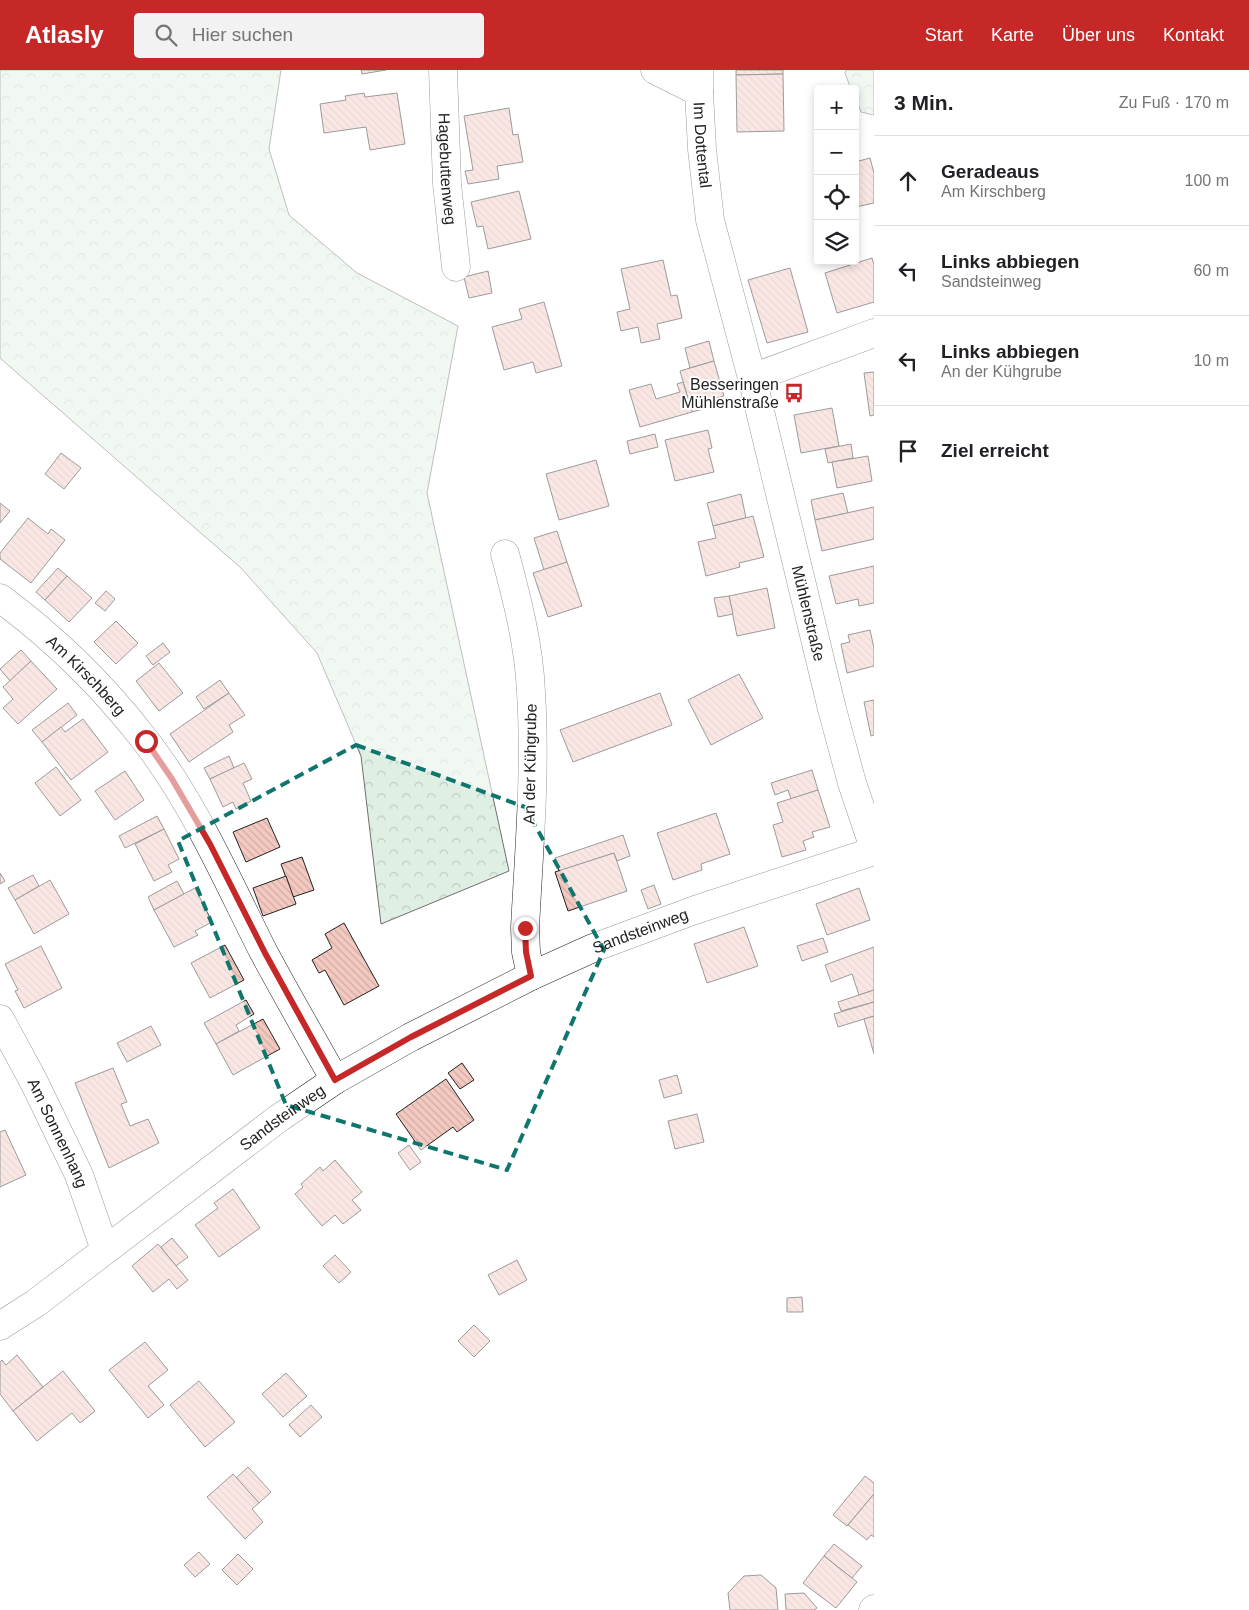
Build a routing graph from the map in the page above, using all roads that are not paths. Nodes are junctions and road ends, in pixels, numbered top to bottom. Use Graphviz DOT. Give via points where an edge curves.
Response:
graph roads {
  1 [pos="443,70"];
  2 [pos="655,70"];
  3 [pos="699,81"];
  4 [pos="710,220"];
  5 [pos="456,267"];
  6 [pos="874,333"];
  7 [pos="752,378"];
  8 [pos="505,554"];
  9 [pos="0,598"];
  10 [pos="874,849"];
  11 [pos="531,976"];
  12 [pos="0,1019"];
  13 [pos="335,1080"];
  14 [pos="106,1250"];
  15 [pos="0,1326"];
  1 -- 5 [label="street, Hagebuttenweg" via="447,184"];
  2 -- 3 [label="street"];
  3 -- 4 [label="street, Im Dottental"];
  4 -- 7 [label="street, Mühlenstraße"];
  6 -- 7 [label="street"];
  7 -- 10 [label="street, Mühlenstraße" via="832,709"];
  8 -- 11 [label="street, An der Kühgrube" via="516,593 531,691 533,752 525,928"];
  9 -- 13 [label="street, Am Kirschberg" via="66,654 111,699 146,741 210,844"];
  10 -- 11 [label="street, Sandsteinweg" via="592,948"];
  11 -- 13 [label="street, Sandsteinweg"];
  12 -- 14 [label="street, Am Sonnenhang" via="79,1175"];
  13 -- 14 [label="street, Sandsteinweg" via="279,1118"];
  14 -- 15 [label="street, Sandsteinweg"];
}
